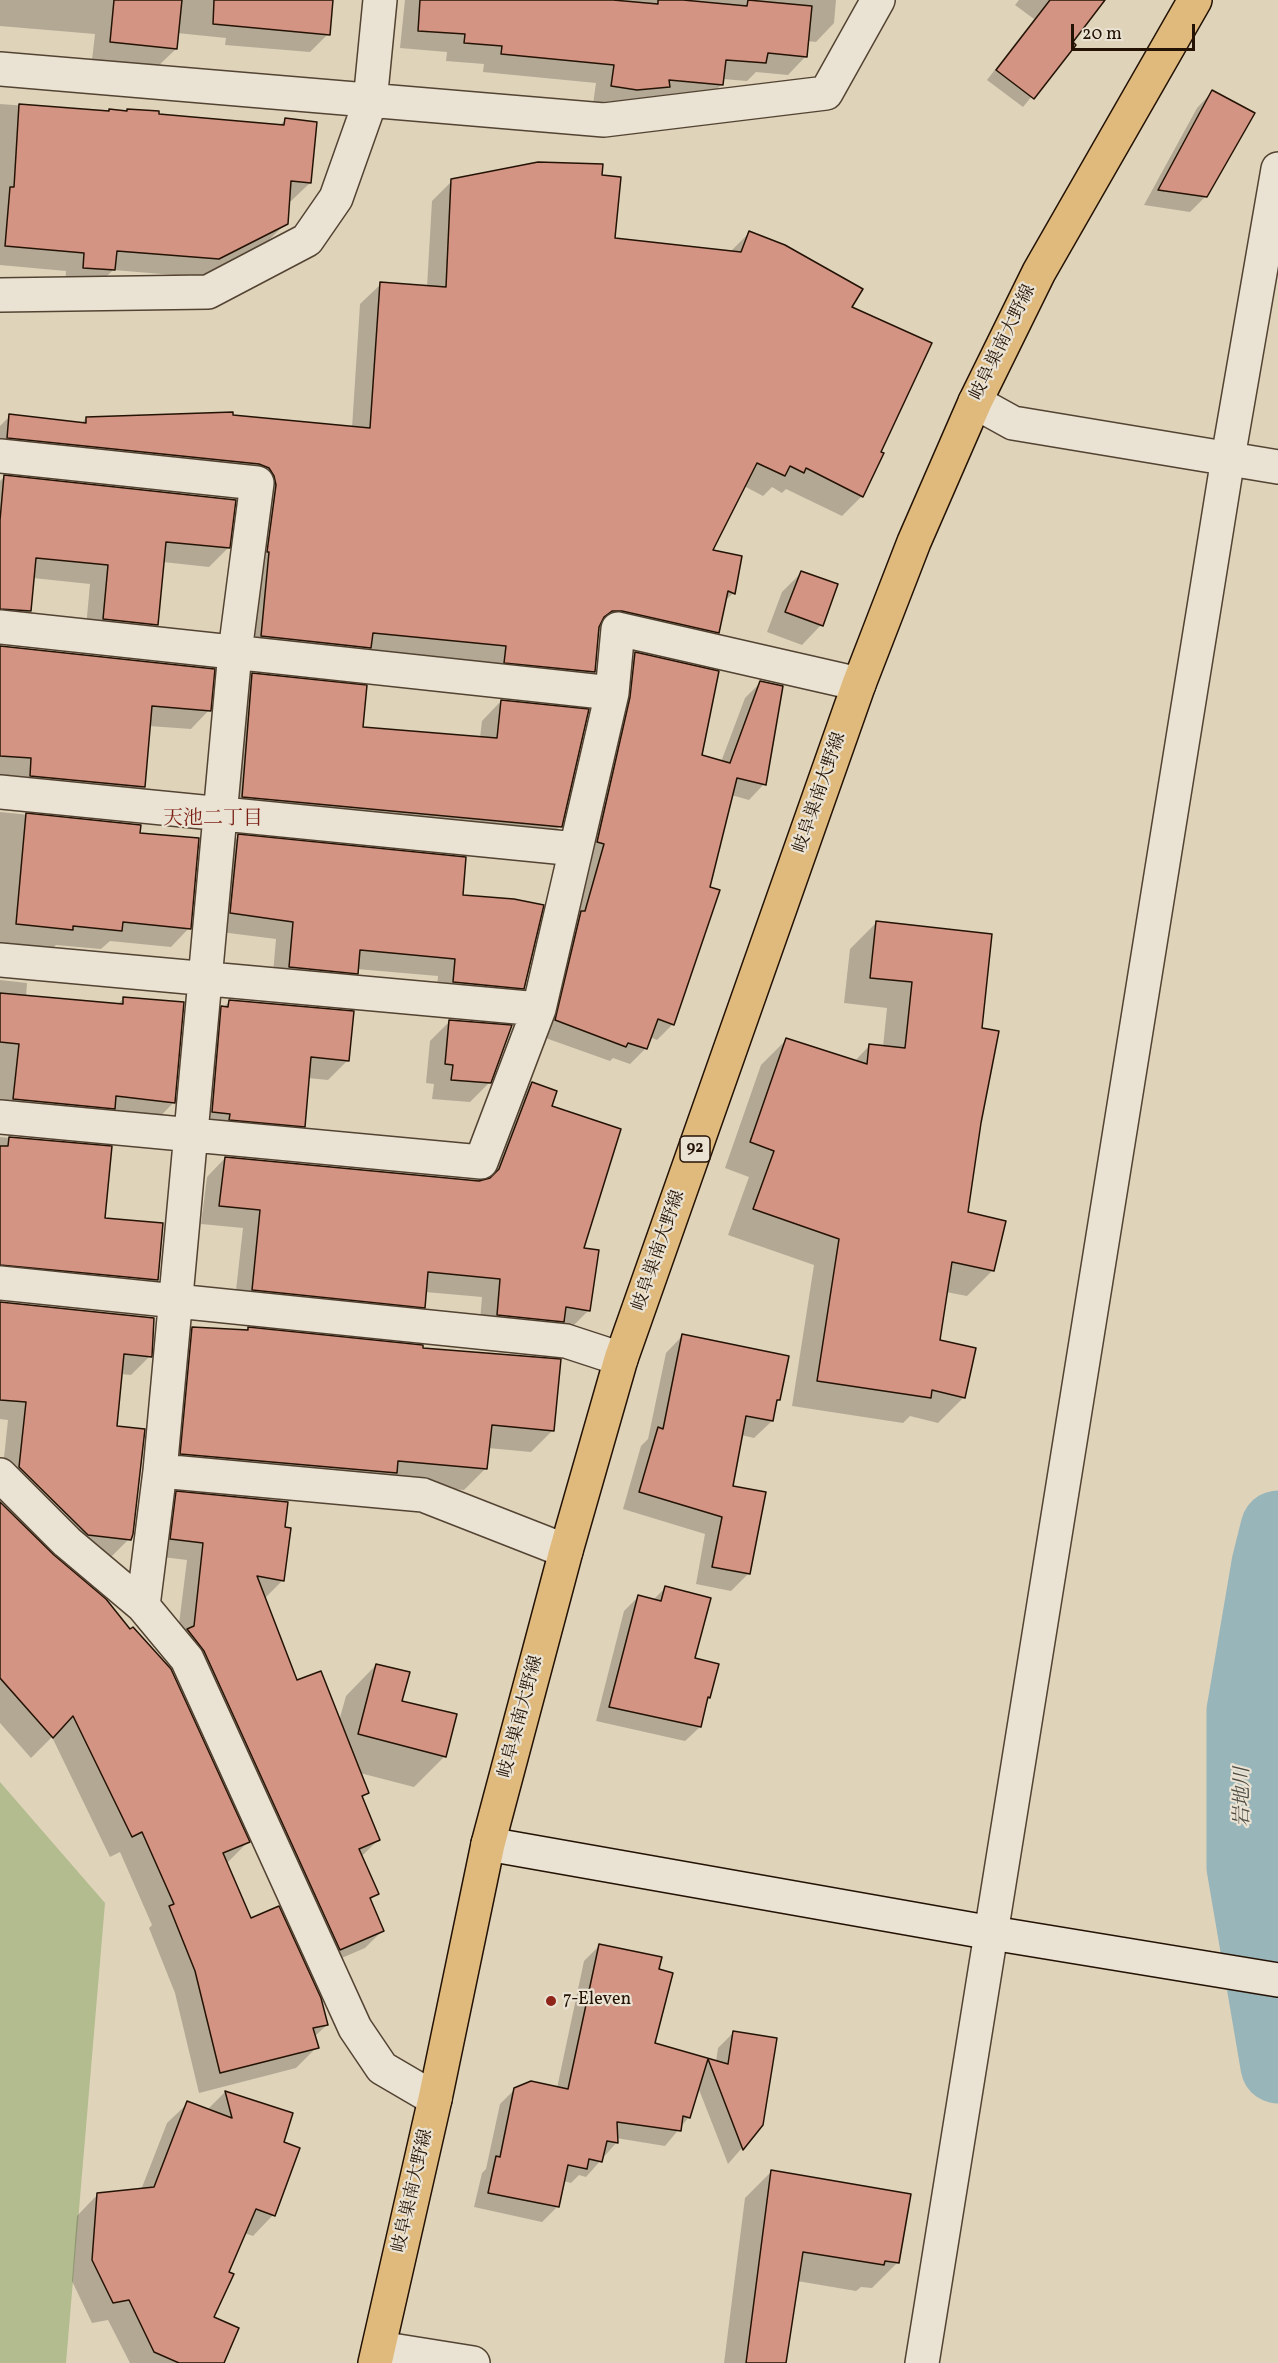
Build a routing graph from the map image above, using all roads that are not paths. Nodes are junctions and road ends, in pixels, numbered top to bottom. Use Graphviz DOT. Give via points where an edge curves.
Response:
graph roads {
  1 [pos="380,0"];
  2 [pos="878,0"];
  3 [pos="1195,0"];
  4 [pos="0,69"];
  5 [pos="370,102"];
  6 [pos="1278,169"];
  7 [pos="0,295"];
  8 [pos="975,402"];
  9 [pos="0,456"];
  10 [pos="1228,458"];
  11 [pos="1278,467"];
  12 [pos="0,627"];
  13 [pos="235,652"];
  14 [pos="859,684"];
  15 [pos="612,693"];
  16 [pos="0,792"];
  17 [pos="221,813"];
  18 [pos="576,849"];
  19 [pos="0,960"];
  20 [pos="207,979"];
  21 [pos="539,1009"];
  22 [pos="0,1117"];
  23 [pos="192,1135"];
  24 [pos="0,1283"];
  25 [pos="176,1301"];
  26 [pos="621,1359"];
  27 [pos="160,1471"];
  28 [pos="0,1475"];
  29 [pos="566,1551"];
  30 [pos="142,1606"];
  31 [pos="488,1844"];
  32 [pos="992,1933"];
  33 [pos="1278,1980"];
  34 [pos="435,2099"];
  35 [pos="377,2356"];
  36 [pos="473,2363"];
  37 [pos="922,2363"];
  1 -- 5 [label="street"];
  2 -- 5 [label="street" via="826,93 604,120"];
  3 -- 8 [label="main road, 岐阜巣南大野線 / 92" via="1039,272"];
  4 -- 5 [label="street"];
  5 -- 7 [label="street" via="336,198 307,240 208,292"];
  6 -- 10 [label="street"];
  8 -- 10 [label="street" via="1013,423"];
  8 -- 14 [label="main road, 岐阜巣南大野線 / 92" via="914,542"];
  9 -- 13 [label="street" via="257,483"];
  10 -- 11 [label="street"];
  10 -- 32 [label="street"];
  12 -- 13 [label="street"];
  13 -- 15 [label="street"];
  13 -- 17 [label="street"];
  14 -- 15 [label="street" via="618,629"];
  14 -- 26 [label="main road, 岐阜巣南大野線 / 92"];
  15 -- 18 [label="street"];
  16 -- 17 [label="street"];
  17 -- 18 [label="street"];
  17 -- 20 [label="street"];
  18 -- 21 [label="street"];
  19 -- 20 [label="street"];
  20 -- 21 [label="street"];
  20 -- 23 [label="street"];
  21 -- 23 [label="street" via="481,1162"];
  22 -- 23 [label="street"];
  23 -- 25 [label="street"];
  24 -- 25 [label="street"];
  25 -- 26 [label="street" via="566,1341"];
  25 -- 27 [label="street"];
  26 -- 29 [label="main road, 岐阜巣南大野線 / 92"];
  27 -- 29 [label="street" via="423,1496"];
  27 -- 30 [label="street"];
  28 -- 30 [label="street" via="67,1542"];
  29 -- 31 [label="main road, 岐阜巣南大野線 / 92"];
  30 -- 34 [label="street" via="187,1659 355,2028 382,2068"];
  31 -- 32 [label="street"];
  31 -- 34 [label="main road, 岐阜巣南大野線 / 92"];
  32 -- 33 [label="street"];
  32 -- 37 [label="street"];
  34 -- 35 [label="main road, 岐阜巣南大野線 / 92"];
  35 -- 36 [label="street"];
}
